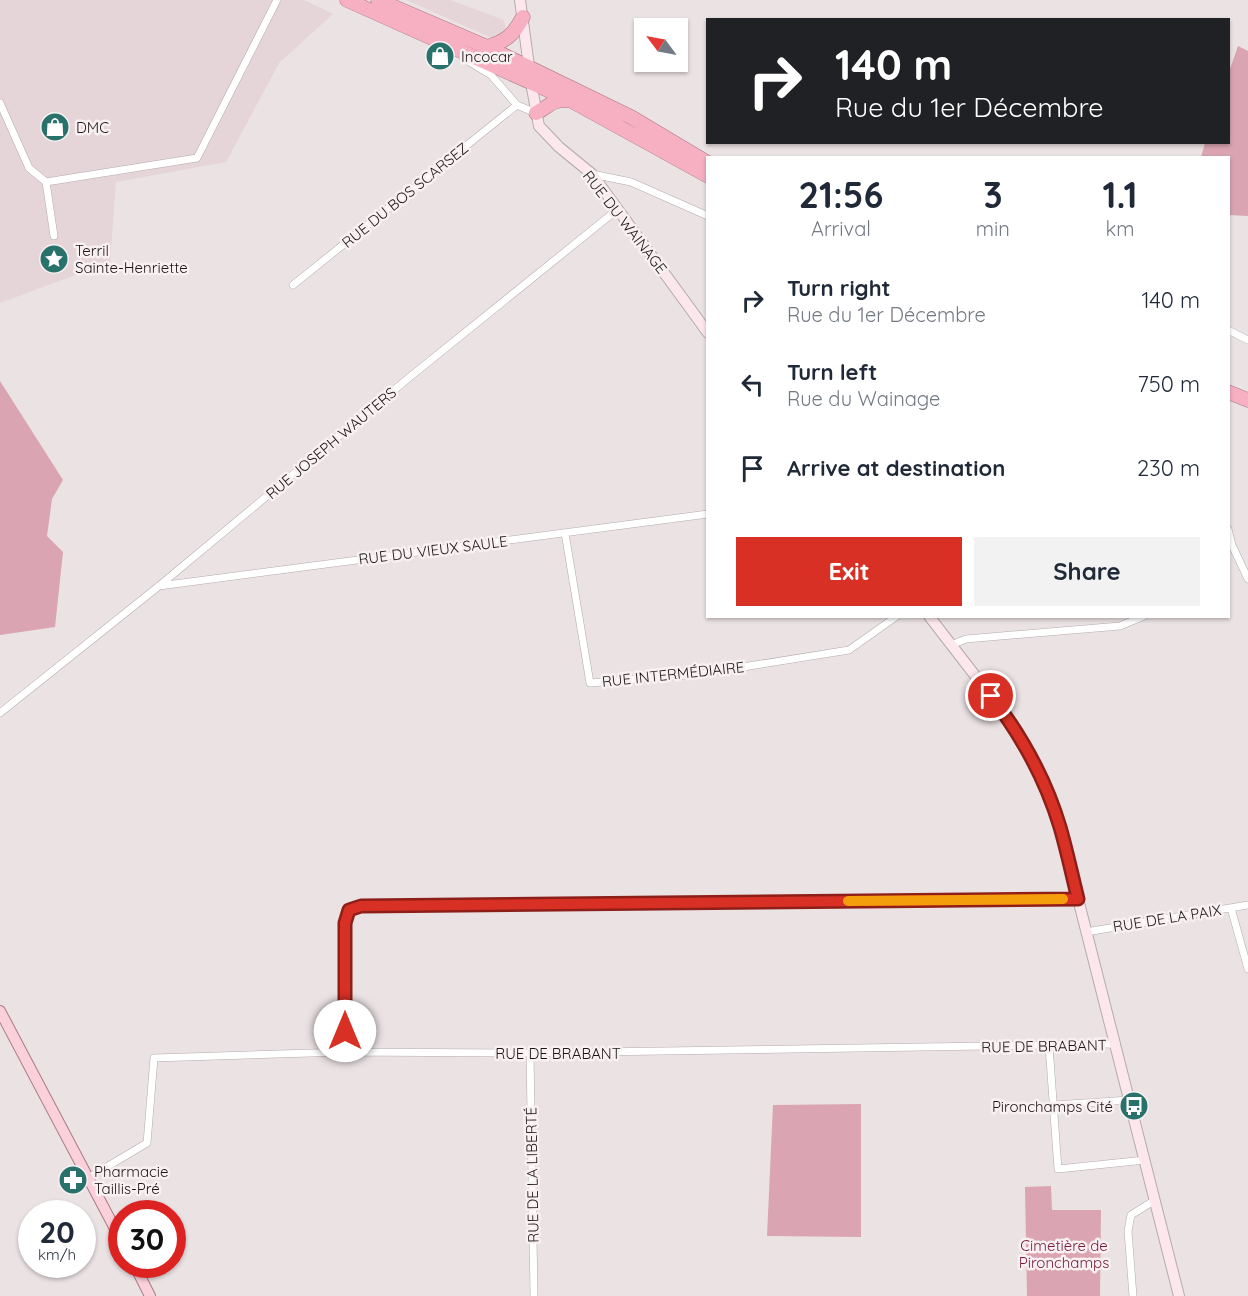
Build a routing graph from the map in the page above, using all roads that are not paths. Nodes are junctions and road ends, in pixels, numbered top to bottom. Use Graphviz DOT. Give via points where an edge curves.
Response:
graph roads {
  1 [pos="277,0"];
  2 [pos="347,0"];
  3 [pos="378,0"];
  4 [pos="520,0"];
  5 [pos="523,17"];
  6 [pos="487,47"];
  7 [pos="463,58"];
  8 [pos="530,75"];
  9 [pos="570,100"];
  10 [pos="0,103"];
  11 [pos="517,105"];
  12 [pos="536,113"];
  13 [pos="706,163"];
  14 [pos="592,174"];
  15 [pos="706,175"];
  16 [pos="46,182"];
  17 [pos="618,209"];
  18 [pos="706,215"];
  19 [pos="54,236"];
  20 [pos="293,285"];
  21 [pos="706,330"];
  22 [pos="1230,331"];
  23 [pos="1248,340"];
  24 [pos="1230,393"];
  25 [pos="1248,400"];
  26 [pos="1230,402"];
  27 [pos="1248,409"];
  28 [pos="706,514"];
  29 [pos="565,533"];
  30 [pos="1232,552"];
  31 [pos="1248,579"];
  32 [pos="159,586"];
  33 [pos="894,618"];
  34 [pos="931,618"];
  35 [pos="1139,618"];
  36 [pos="951,645"];
  37 [pos="0,713"];
  38 [pos="1078,899"];
  39 [pos="1248,905"];
  40 [pos="1231,908"];
  41 [pos="1086,932"];
  42 [pos="1248,969"];
  43 [pos="0,1011"];
  44 [pos="1116,1044"];
  45 [pos="1049,1046"];
  46 [pos="345,1052"];
  47 [pos="530,1053"];
  48 [pos="1130,1100"];
  49 [pos="1053,1105"];
  50 [pos="1145,1160"];
  51 [pos="88,1178"];
  52 [pos="1155,1200"];
  53 [pos="108,1216"];
  54 [pos="141,1278"];
  55 [pos="150,1296"];
  56 [pos="534,1296"];
  57 [pos="1133,1296"];
  58 [pos="1179,1296"];
  1 -- 16 [label="street" via="197,158"];
  2 -- 8 [label="highway"];
  3 -- 6 [label="highway"];
  4 -- 5 [label="street, RUE DU WAINAGE"];
  5 -- 6 [label="highway" via="514,32"];
  5 -- 8 [label="street, RUE DU WAINAGE"];
  6 -- 8 [label="highway"];
  7 -- 11 [label="street" via="491,75"];
  8 -- 9 [label="highway"];
  8 -- 12 [label="street, RUE DU WAINAGE"];
  8 -- 13 [label="highway" via="631,117"];
  9 -- 12 [label="highway" via="551,102"];
  9 -- 15 [label="highway"];
  10 -- 16 [label="street" via="28,168"];
  11 -- 12 [label="street"];
  11 -- 20 [label="street, RUE DU BOS SCARSEZ"];
  12 -- 14 [label="street, RUE DU WAINAGE" via="539,126"];
  14 -- 17 [label="street, RUE DU WAINAGE"];
  14 -- 18 [label="street" via="631,182"];
  16 -- 19 [label="street"];
  17 -- 21 [label="street, RUE DU WAINAGE"];
  17 -- 32 [label="street, RUE JOSEPH WAUTERS"];
  22 -- 23 [label="street"];
  24 -- 25 [label="highway"];
  26 -- 27 [label="highway"];
  28 -- 29 [label="street, RUE DU VIEUX SAULE"];
  29 -- 32 [label="street, RUE DU VIEUX SAULE"];
  29 -- 33 [label="street, RUE INTERMÉDIAIRE" via="590,683 699,674 849,650"];
  30 -- 31 [label="street"];
  32 -- 37 [label="street, RUE JOSEPH WAUTERS"];
  34 -- 36 [label="street"];
  35 -- 36 [label="street" via="1120,626 966,639"];
  36 -- 38 [label="street" via="1005,713 1036,766 1059,824"];
  38 -- 41 [label="street"];
  38 -- 46 [label="street" via="361,906 349,910 345,923"];
  39 -- 40 [label="street, RUE DE LA PAIX"];
  40 -- 41 [label="street, RUE DE LA PAIX"];
  40 -- 42 [label="street"];
  41 -- 44 [label="street"];
  43 -- 51 [label="main road"];
  44 -- 45 [label="street, RUE DE BRABANT"];
  44 -- 48 [label="street"];
  45 -- 47 [label="street, RUE DE BRABANT"];
  45 -- 49 [label="street"];
  46 -- 47 [label="street, RUE DE BRABANT"];
  46 -- 51 [label="street, RUE DE BRABANT" via="154,1058 147,1143"];
  47 -- 56 [label="street, RUE DE LA LIBERTÉ"];
  48 -- 49 [label="street"];
  48 -- 50 [label="street"];
  49 -- 50 [label="street" via="1058,1169"];
  50 -- 52 [label="street"];
  51 -- 53 [label="main road"];
  52 -- 57 [label="street" via="1131,1215 1128,1231"];
  52 -- 58 [label="street"];
  54 -- 55 [label="main road"];
}
